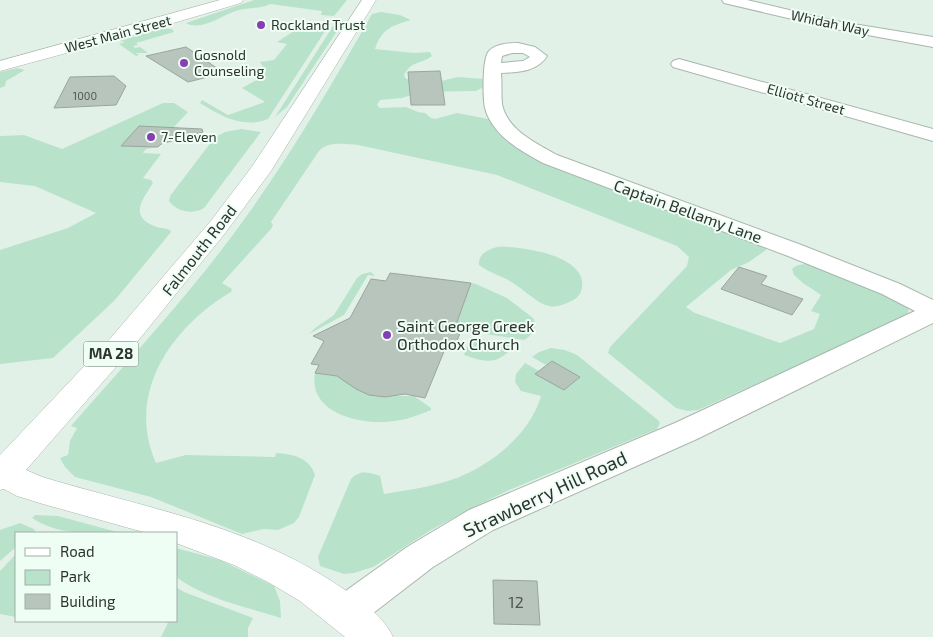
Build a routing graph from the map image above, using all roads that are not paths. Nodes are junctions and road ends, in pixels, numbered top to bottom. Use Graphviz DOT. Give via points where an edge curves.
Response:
graph roads {
  1 [pos="236,0"];
  2 [pos="369,0"];
  3 [pos="729,0"];
  4 [pos="933,42"];
  5 [pos="679,64"];
  6 [pos="0,66"];
  7 [pos="493,68"];
  8 [pos="933,135"];
  9 [pos="933,312"];
  10 [pos="1,474"];
  11 [pos="360,624"];
  1 -- 6 [label="main road, West Main Street"];
  2 -- 10 [label="main road, Falmouth Road / MA 28" via="260,171 218,228 142,320"];
  3 -- 4 [label="street, Whidah Way" via="822,22"];
  5 -- 8 [label="street, Elliott Street"];
  7 -- 9 [label="street, Captain Bellamy Lane" via="493,104 497,115 515,138 550,160 873,282"];
  9 -- 11 [label="street, Strawberry Hill Road" via="686,431 481,520 420,557"];
  10 -- 11 [label="main road, Strawberry Hill Road" via="32,488 170,526 237,550 326,596"];
}
